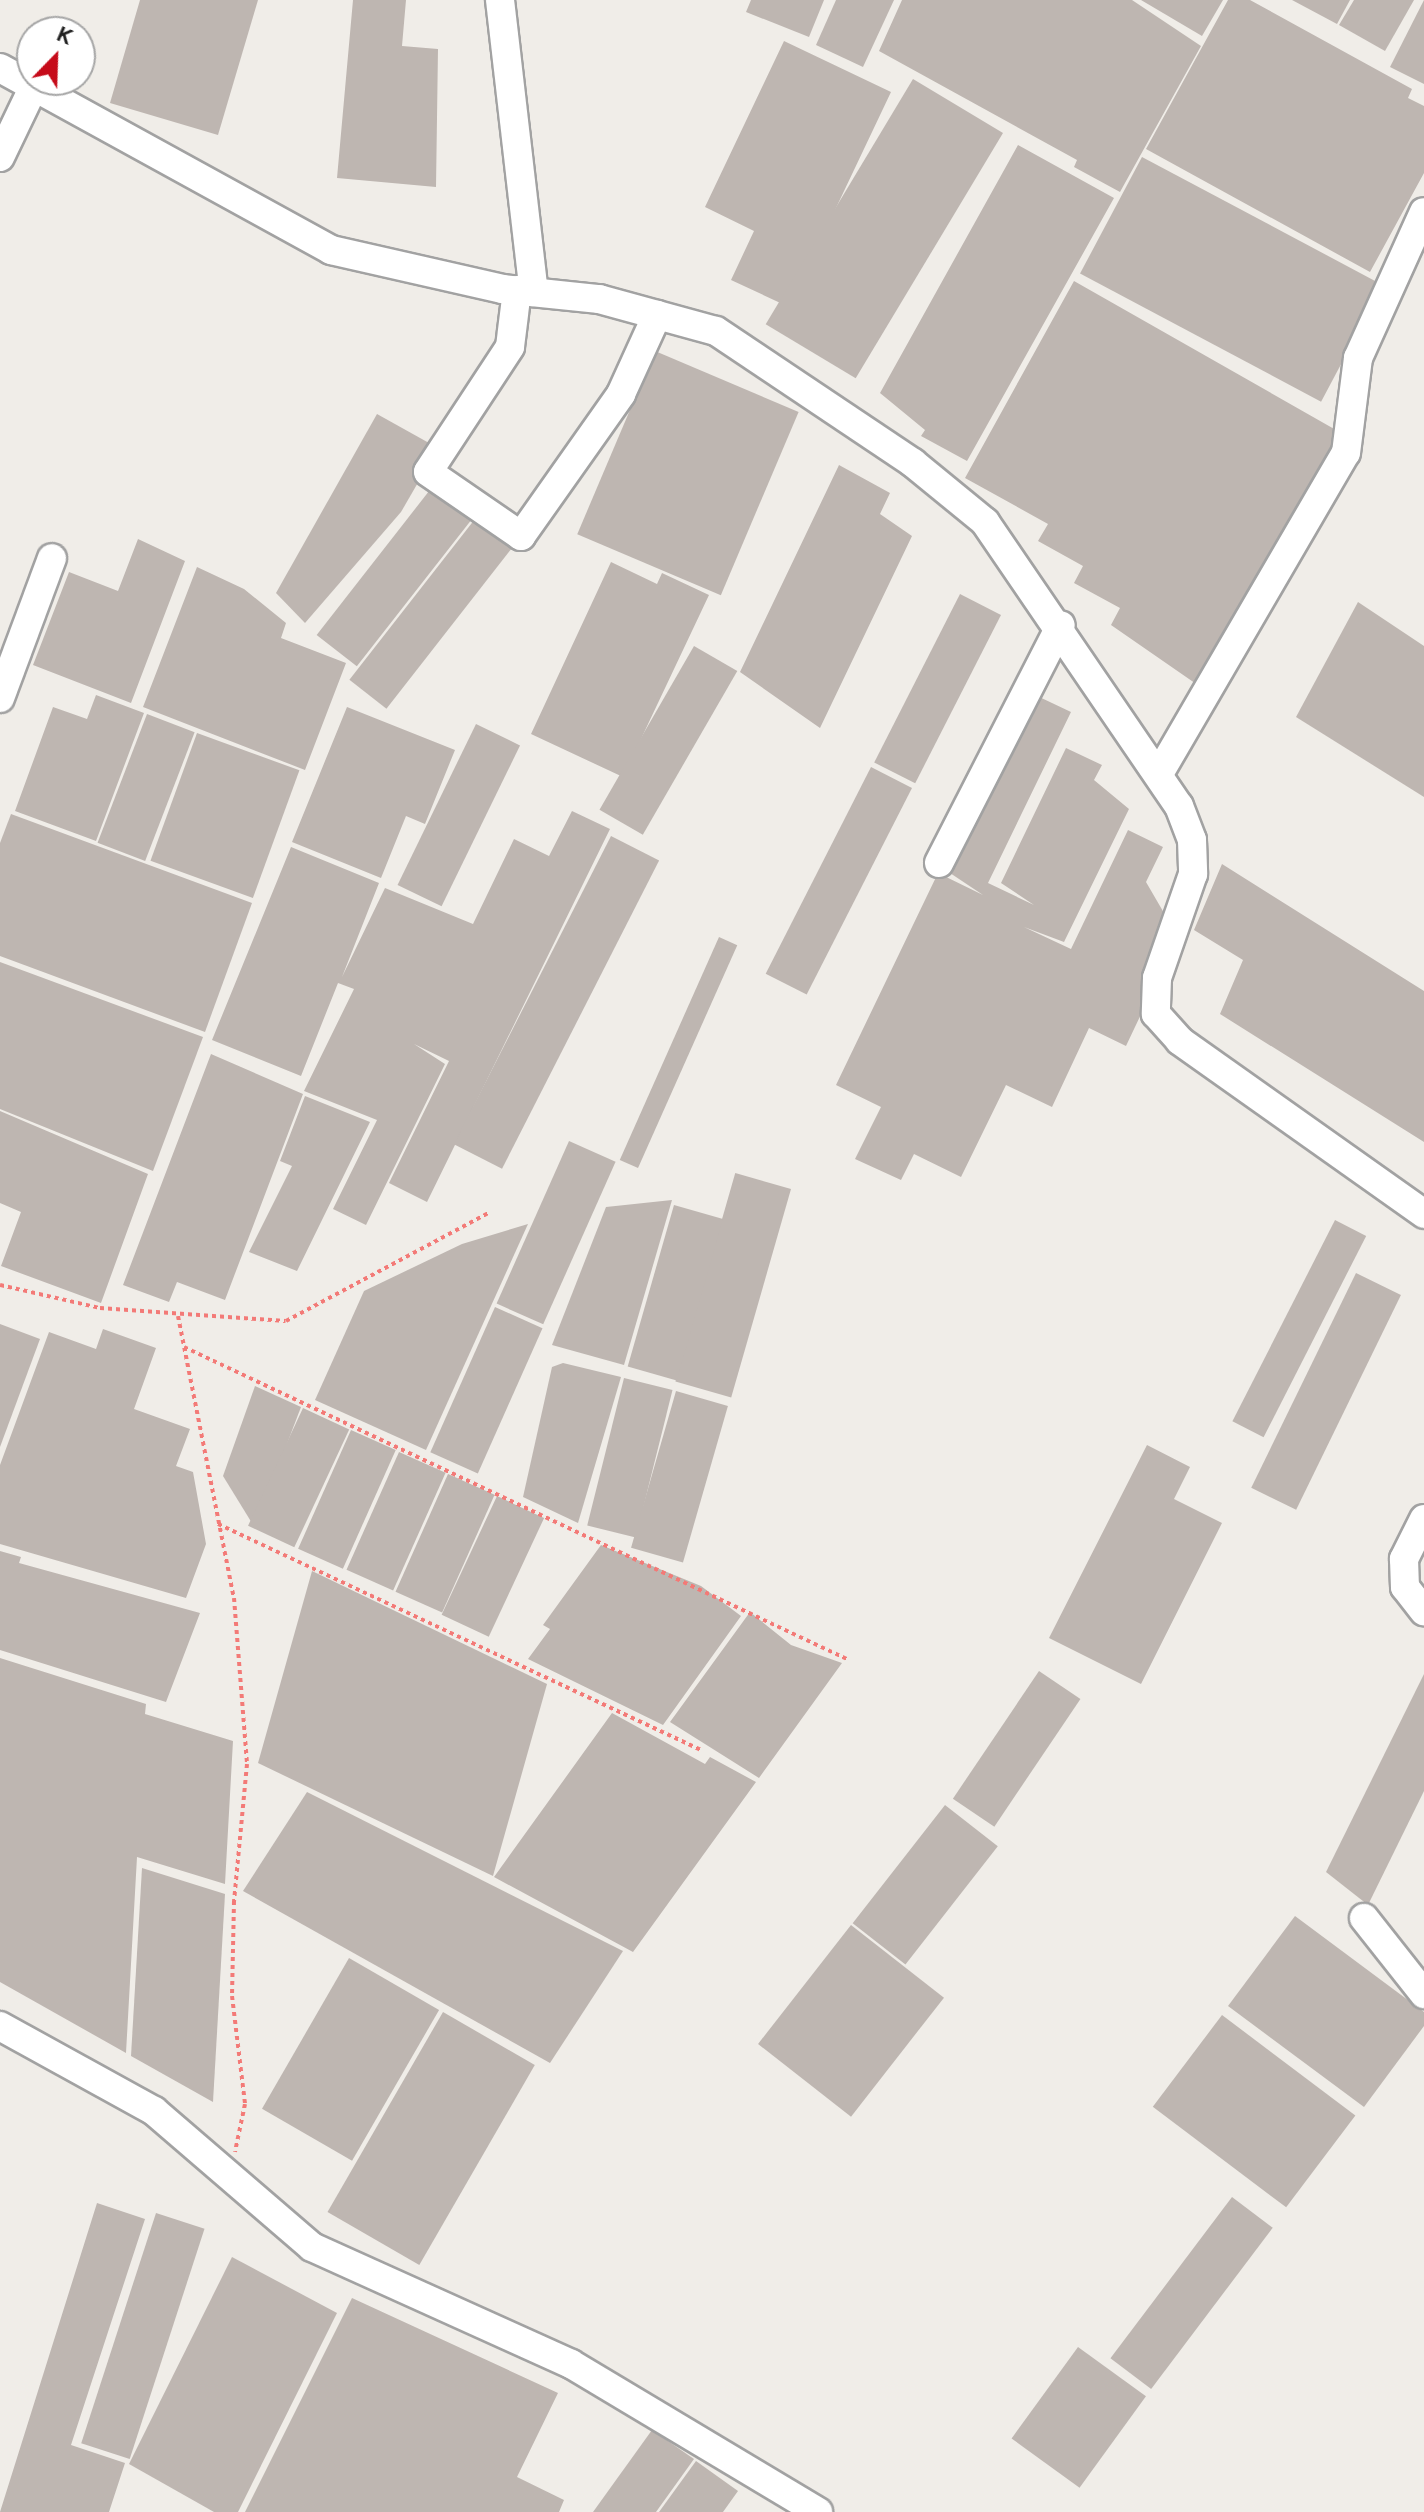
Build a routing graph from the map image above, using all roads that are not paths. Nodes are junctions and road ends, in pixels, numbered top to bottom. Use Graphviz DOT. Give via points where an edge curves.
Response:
graph roads {
  1 [pos="500,0"];
  2 [pos="29,96"];
  3 [pos="56,96"];
  4 [pos="0,157"];
  5 [pos="1424,212"];
  6 [pos="525,291"];
  7 [pos="657,315"];
  8 [pos="52,558"];
  9 [pos="1061,625"];
  10 [pos="0,698"];
  11 [pos="1160,772"];
  12 [pos="939,863"];
  13 [pos="1424,1214"];
  14 [pos="1424,1519"];
  15 [pos="1424,1611"];
  16 [pos="1364,1918"];
  17 [pos="1424,1994"];
  18 [pos="0,2026"];
  19 [pos="811,2510"];
  1 -- 6 [label="street"];
  2 -- 4 [label="street"];
  3 -- 6 [label="street" via="331,250"];
  5 -- 11 [label="street" via="1358,358 1346,453"];
  6 -- 7 [label="street"];
  6 -- 7 [label="street" via="510,347 428,472 521,536 621,394"];
  7 -- 9 [label="street" via="716,331 767,359 913,463 985,522"];
  8 -- 10 [label="street"];
  9 -- 11 [label="street"];
  9 -- 12 [label="street"];
  11 -- 13 [label="street" via="1192,840 1193,874 1157,978 1156,1014 1180,1041"];
  14 -- 15 [label="street" via="1404,1559 1405,1587"];
  16 -- 17 [label="street"];
  18 -- 19 [label="street" via="154,2111 312,2247 571,2364"];
}
